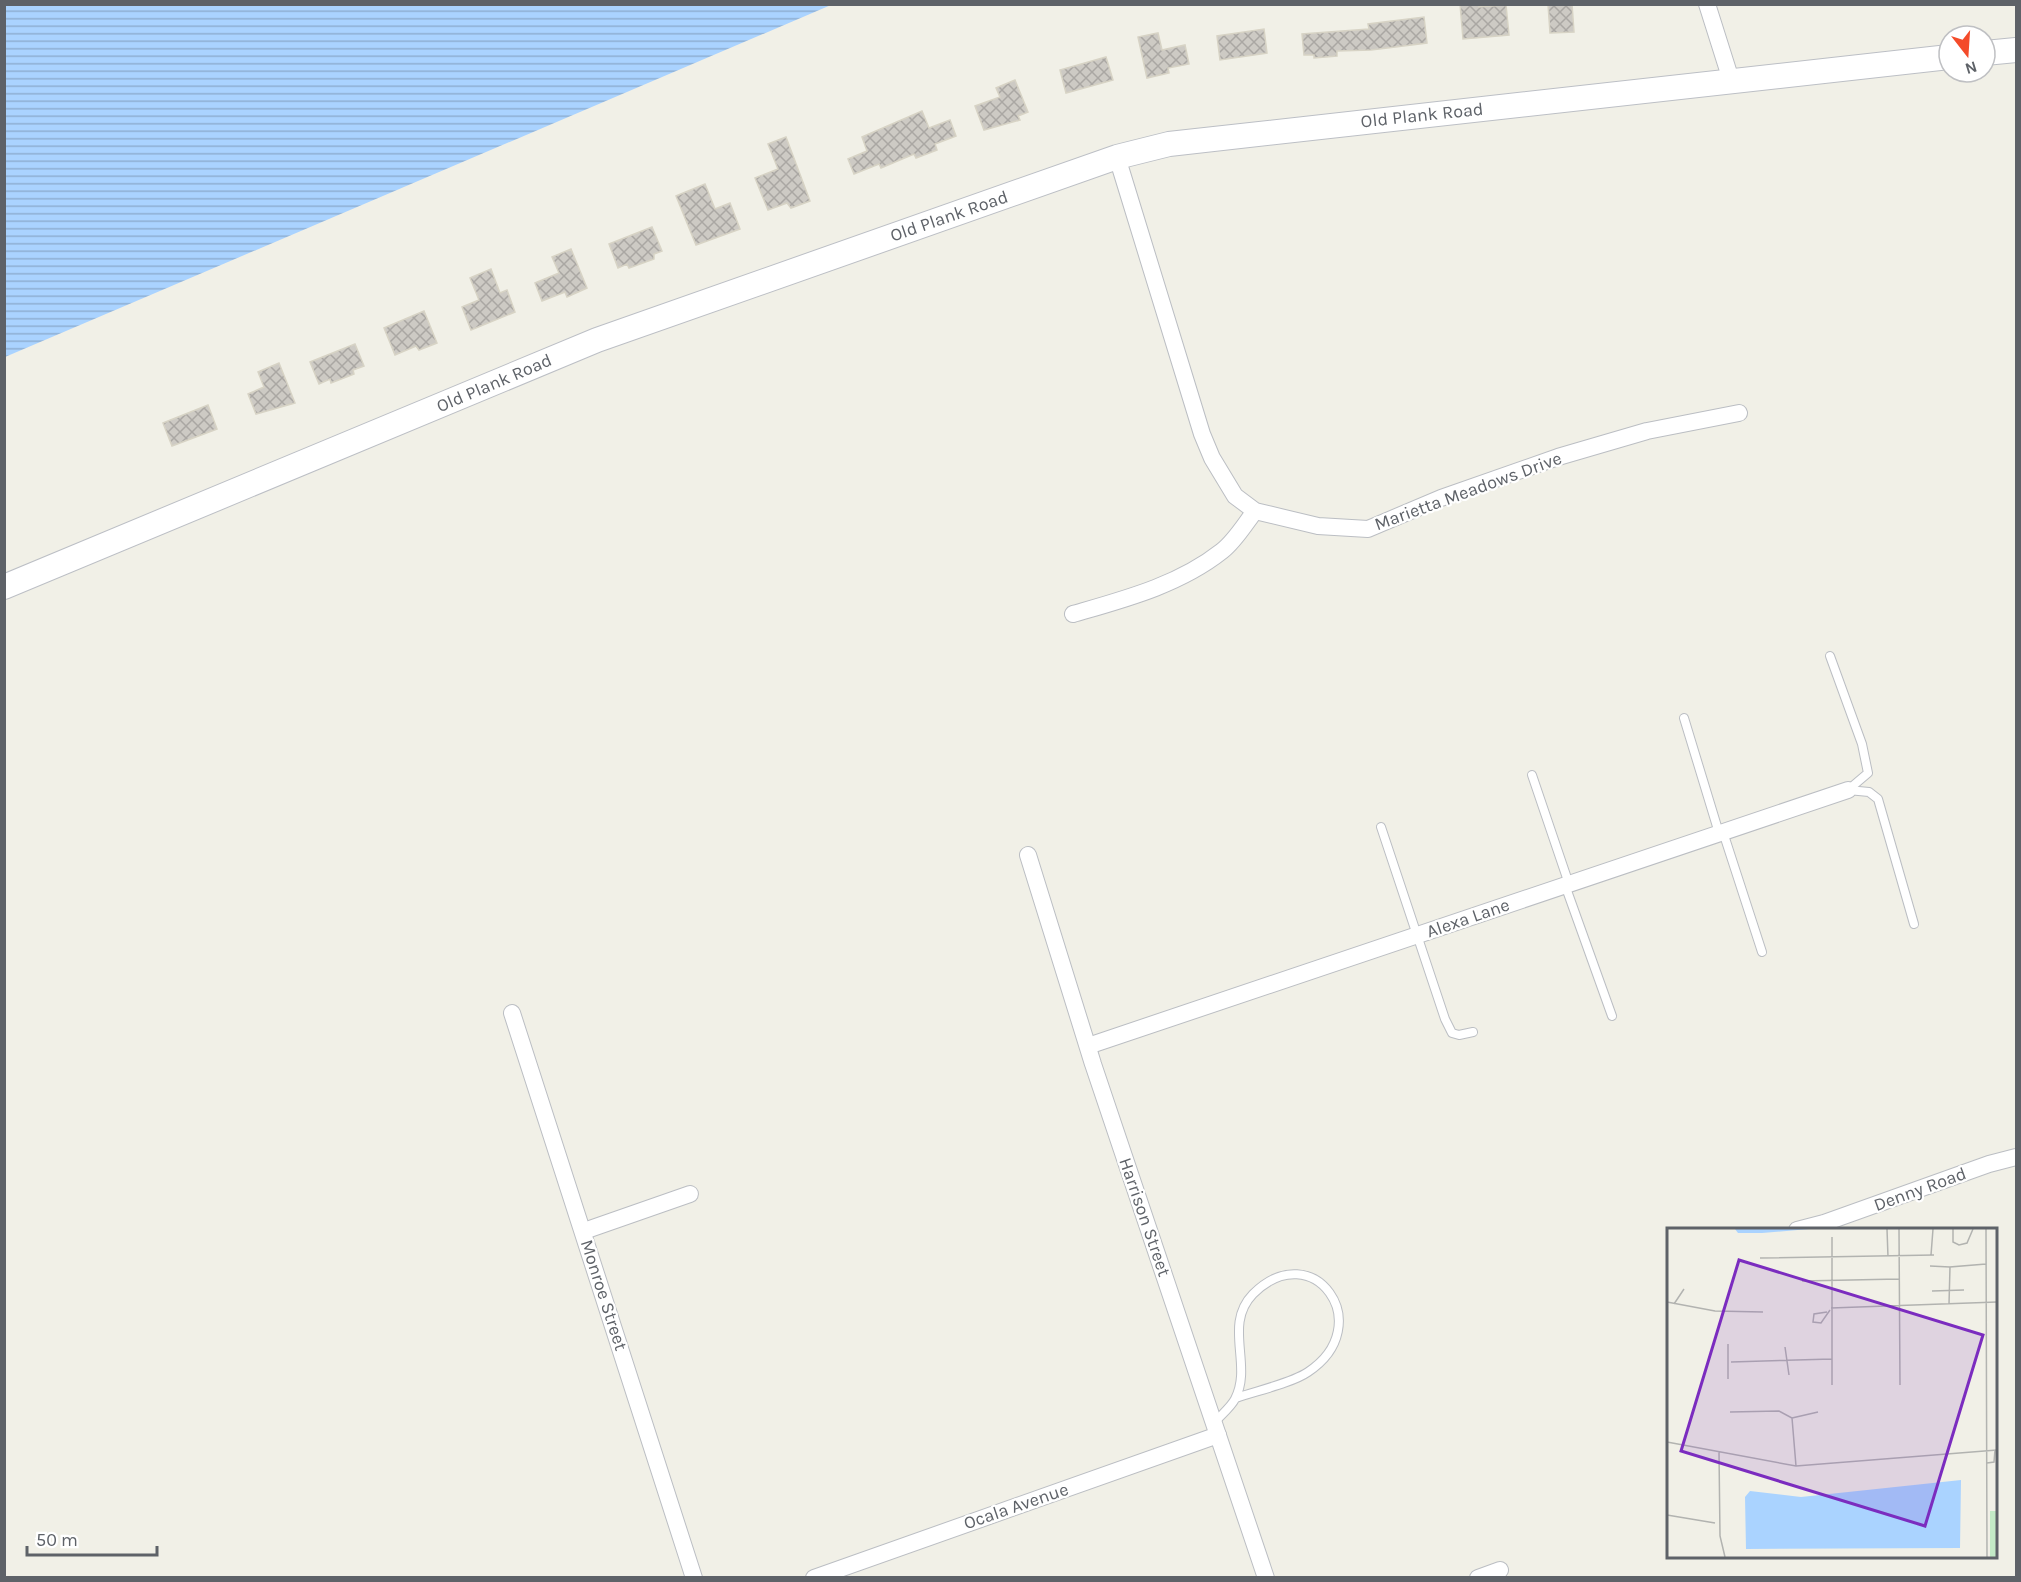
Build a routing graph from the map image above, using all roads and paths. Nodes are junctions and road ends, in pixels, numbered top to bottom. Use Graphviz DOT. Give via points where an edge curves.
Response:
graph roads {
  1 [pos="1707,4"];
  2 [pos="2016,50"];
  3 [pos="1997,52"];
  4 [pos="1937,58"];
  5 [pos="1731,80"];
  6 [pos="1117,157"];
  7 [pos="1739,413"];
  8 [pos="1255,511"];
  9 [pos="4,587"];
  10 [pos="1073,614"];
  11 [pos="1830,656"];
  12 [pos="1684,718"];
  13 [pos="1532,775"];
  14 [pos="1848,790"];
  15 [pos="1381,827"];
  16 [pos="1721,832"];
  17 [pos="1028,855"];
  18 [pos="1567,884"];
  19 [pos="1914,924"];
  20 [pos="1419,934"];
  21 [pos="1762,952"];
  22 [pos="512,1013"];
  23 [pos="1612,1016"];
  24 [pos="1473,1032"];
  25 [pos="1088,1046"];
  26 [pos="2016,1157"];
  27 [pos="690,1194"];
  28 [pos="1805,1228"];
  29 [pos="584,1231"];
  30 [pos="1236,1398"];
  31 [pos="1216,1429"];
  32 [pos="1500,1570"];
  33 [pos="694,1578"];
  34 [pos="814,1578"];
  35 [pos="1266,1578"];
  36 [pos="1478,1578"];
  1 -- 5 [label="street"];
  2 -- 3 [label="street"];
  4 -- 5 [label="street, Old Plank Road"];
  5 -- 6 [label="street, Old Plank Road" via="1168,144"];
  6 -- 8 [label="street, Marietta Meadows Drive" via="1212,458 1235,496"];
  6 -- 9 [label="street, Old Plank Road" via="597,340"];
  7 -- 8 [label="street, Marietta Meadows Drive" via="1647,432 1558,457 1441,498 1368,529 1318,526"];
  8 -- 10 [label="street" via="1224,550 1173,582"];
  11 -- 14 [label="lane" via="1862,744 1868,773"];
  12 -- 16 [label="lane"];
  13 -- 18 [label="lane"];
  14 -- 16 [label="street, Alexa Lane"];
  14 -- 19 [label="lane" via="1869,792 1878,799"];
  15 -- 20 [label="lane"];
  16 -- 18 [label="street, Alexa Lane"];
  16 -- 21 [label="lane"];
  17 -- 25 [label="street, Harrison Street"];
  18 -- 20 [label="street, Alexa Lane"];
  18 -- 23 [label="lane"];
  20 -- 24 [label="lane" via="1452,1033"];
  20 -- 25 [label="street, Alexa Lane"];
  22 -- 29 [label="street, Monroe Street"];
  25 -- 31 [label="street, Harrison Street"];
  26 -- 28 [label="street, Denny Road"];
  27 -- 29 [label="street"];
  29 -- 33 [label="street, Monroe Street"];
  30 -- 30 [label="lane" via="1241,1376 1238,1323 1252,1295 1279,1276 1302,1273 1323,1286 1340,1313 1334,1346 1308,1373"];
  30 -- 31 [label="lane"];
  31 -- 34 [label="street, Ocala Avenue"];
  31 -- 35 [label="street, Harrison Street"];
  32 -- 36 [label="street"];
}
